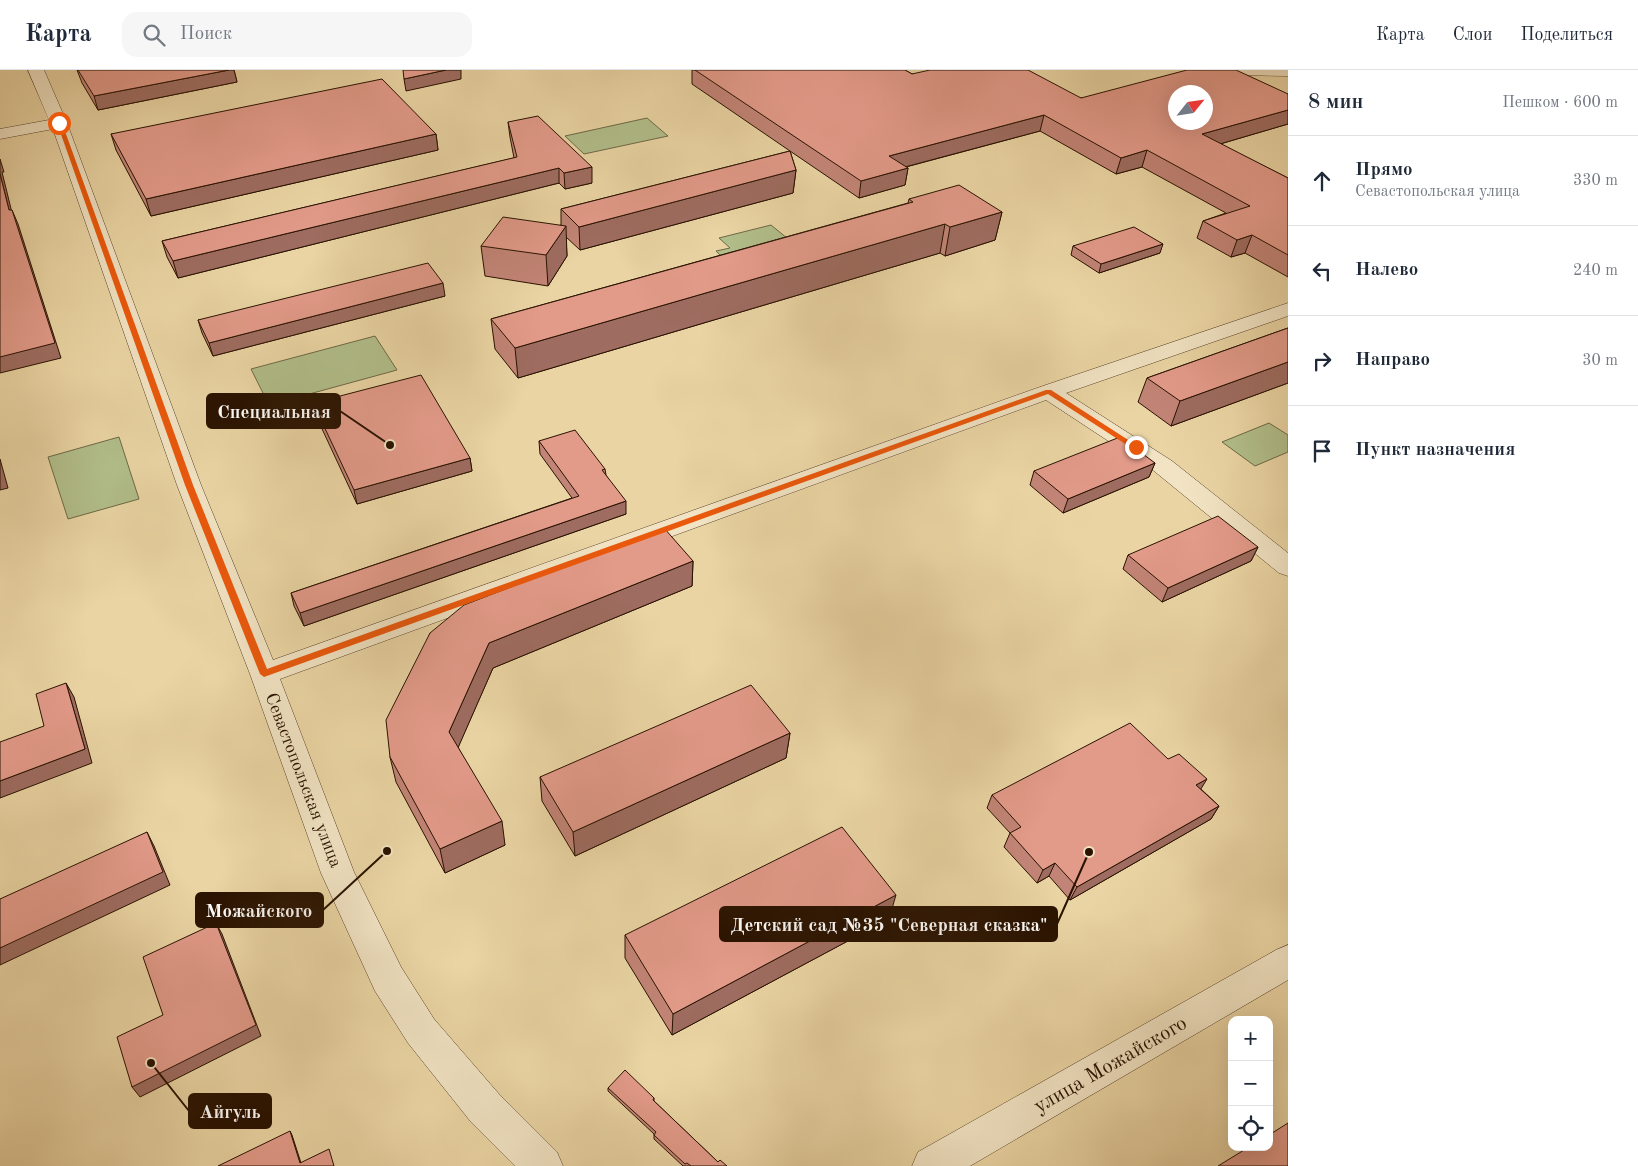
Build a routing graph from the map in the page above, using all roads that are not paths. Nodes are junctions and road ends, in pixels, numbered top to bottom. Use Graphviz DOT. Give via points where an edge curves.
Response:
graph roads {
  1 [pos="36,70"];
  2 [pos="1235,70"];
  3 [pos="1288,71"];
  4 [pos="59,123"];
  5 [pos="0,134"];
  6 [pos="1288,309"];
  7 [pos="1048,392"];
  8 [pos="1288,567"];
  9 [pos="264,674"];
  10 [pos="1288,961"];
  11 [pos="543,1166"];
  12 [pos="932,1166"];
  1 -- 4 [label="street, Севастопольская улица"];
  2 -- 3 [label="street"];
  4 -- 5 [label="street"];
  4 -- 9 [label="street, Севастопольская улица" via="189,485"];
  6 -- 7 [label="street"];
  7 -- 8 [label="street" via="1163,466"];
  7 -- 9 [label="street"];
  9 -- 11 [label="street, Севастопольская улица" via="338,873 388,979 421,1031 485,1108"];
  10 -- 12 [label="street, улица Можайского"];
}
